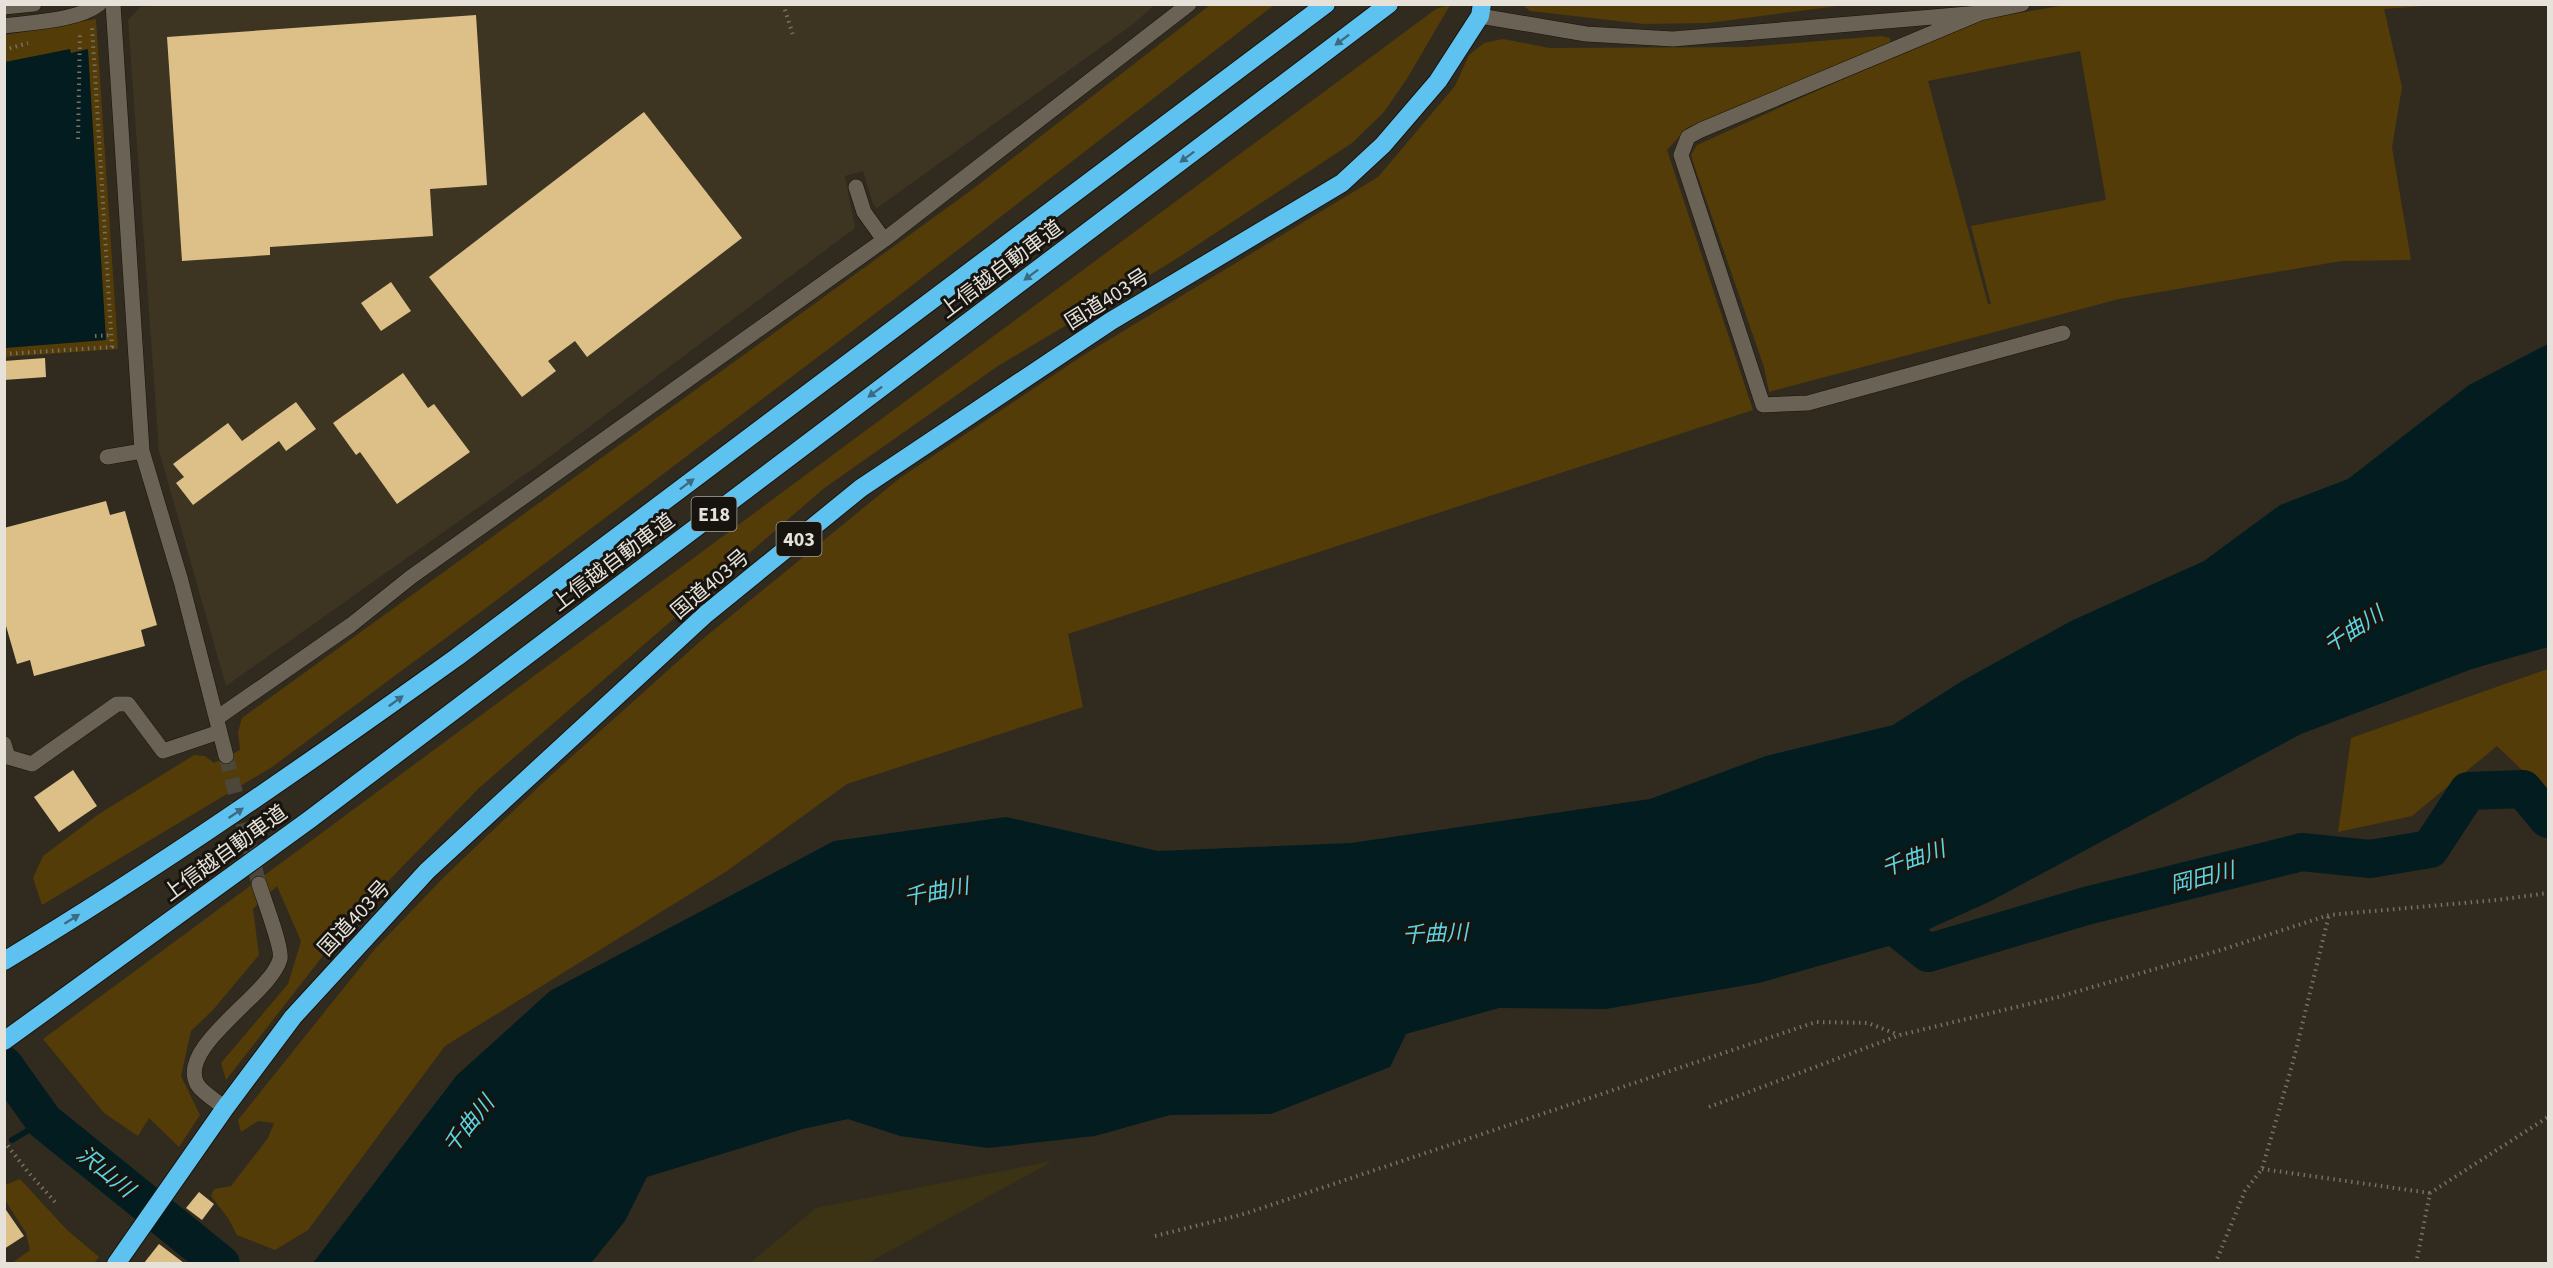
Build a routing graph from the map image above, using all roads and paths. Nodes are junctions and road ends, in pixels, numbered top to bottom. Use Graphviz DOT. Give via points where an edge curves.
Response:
graph roads {
  1 [pos="34,4"];
  2 [pos="113,4"];
  3 [pos="783,4"];
  4 [pos="1190,4"];
  5 [pos="1326,4"];
  6 [pos="1389,4"];
  7 [pos="2022,4"];
  8 [pos="4,7"];
  9 [pos="95,7"];
  10 [pos="1481,10"];
  11 [pos="1980,13"];
  12 [pos="4,26"];
  13 [pos="92,31"];
  14 [pos="794,38"];
  15 [pos="78,139"];
  16 [pos="856,187"];
  17 [pos="884,240"];
  18 [pos="2063,333"];
  19 [pos="95,336"];
  20 [pos="110,336"];
  21 [pos="4,354"];
  22 [pos="142,451"];
  23 [pos="107,457"];
  24 [pos="218,725"];
  25 [pos="4,744"];
  26 [pos="226,756"];
  27 [pos="259,884"];
  28 [pos="2548,893"];
  29 [pos="2329,915"];
  30 [pos="4,961"];
  31 [pos="1900,1035"];
  32 [pos="4,1041"];
  33 [pos="1708,1107"];
  34 [pos="225,1108"];
  35 [pos="2548,1117"];
  36 [pos="4,1141"];
  37 [pos="2262,1169"];
  38 [pos="2430,1192"];
  39 [pos="55,1202"];
  40 [pos="1155,1236"];
  41 [pos="116,1263"];
  42 [pos="2215,1263"];
  43 [pos="2416,1263"];
  1 -- 8 [label="street"];
  2 -- 22 [label="street"];
  3 -- 14 [label="path"];
  4 -- 17 [label="street"];
  30 -- 5 [label="highway, 上信越自動車道 / E18, one-way" via="207,832 457,657"];
  6 -- 32 [label="highway, 上信越自動車道 / E18, one-way" via="309,820"];
  7 -- 11 [label="street"];
  9 -- 12 [label="street" via="76,15"];
  9 -- 13 [label="path"];
  10 -- 11 [label="street" via="1586,34 1674,39"];
  10 -- 34 [label="highway, 国道403号 / 403" via="1438,81 1383,145 1342,183 1112,321 861,488 706,615 427,871 293,1017"];
  11 -- 18 [label="street" via="1701,130 1688,137 1681,155 1763,405 1808,403"];
  13 -- 15 [label="path" via="79,33"];
  13 -- 20 [label="path"];
  16 -- 17 [label="street" via="864,212"];
  17 -- 24 [label="street" via="411,577"];
  19 -- 20 [label="path"];
  20 -- 21 [label="path" via="111,346"];
  22 -- 23 [label="street"];
  22 -- 24 [label="street"];
  24 -- 25 [label="street" via="163,751 128,704 117,704 32,764 8,757"];
  24 -- 26 [label="street"];
  27 -- 34 [label="street" via="281,956 263,987 214,1033 194,1071 197,1085"];
  28 -- 29 [label="path"];
  29 -- 31 [label="path" via="2058,998"];
  29 -- 37 [label="path"];
  31 -- 33 [label="path"];
  31 -- 40 [label="path" via="1868,1023 1816,1022 1244,1214"];
  34 -- 41 [label="highway, 国道403号 / 403"];
  35 -- 38 [label="path"];
  36 -- 39 [label="path"];
  37 -- 38 [label="path"];
  37 -- 42 [label="path" via="2245,1191"];
  38 -- 43 [label="path"];
}
